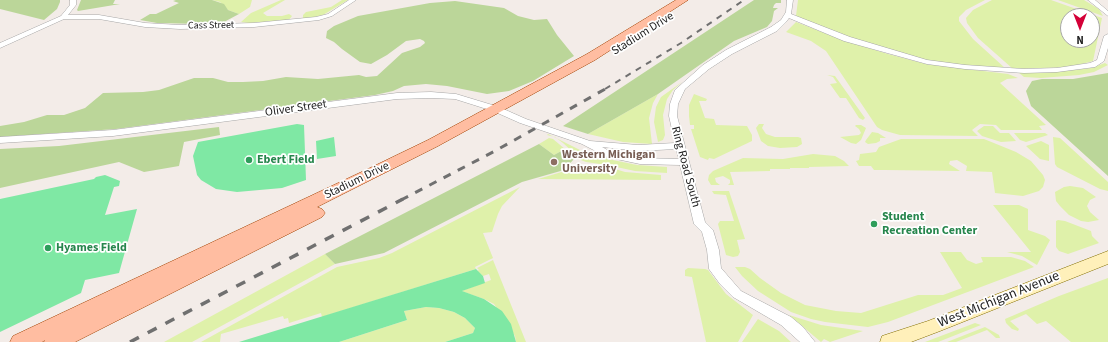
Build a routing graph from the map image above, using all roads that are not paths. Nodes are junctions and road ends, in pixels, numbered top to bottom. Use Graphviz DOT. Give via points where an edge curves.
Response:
graph roads {
  1 [pos="74,0"];
  2 [pos="354,0"];
  3 [pos="683,0"];
  4 [pos="697,0"];
  5 [pos="790,0"];
  6 [pos="1091,0"];
  7 [pos="1108,14"];
  8 [pos="788,15"];
  9 [pos="63,17"];
  10 [pos="1108,36"];
  11 [pos="0,46"];
  12 [pos="503,112"];
  13 [pos="0,140"];
  14 [pos="585,142"];
  15 [pos="680,146"];
  16 [pos="684,162"];
  17 [pos="1108,257"];
  18 [pos="21,342"];
  19 [pos="56,342"];
  20 [pos="808,342"];
  21 [pos="889,342"];
  1 -- 9 [label="street"];
  2 -- 9 [label="street, Cass Street" via="317,19 254,25 180,27 99,18"];
  3 -- 12 [label="main road, Stadium Drive"];
  4 -- 12 [label="main road, Stadium Drive" via="628,44"];
  5 -- 8 [label="street"];
  6 -- 7 [label="street"];
  8 -- 10 [label="street" via="847,39 927,62 1024,71 1092,65 1100,61"];
  8 -- 15 [label="street, Ring Road South" via="774,29 706,67 678,92 673,116"];
  9 -- 11 [label="street"];
  12 -- 13 [label="street, Oliver Street" via="456,97 415,94 113,133"];
  12 -- 14 [label="street, Oliver Street"];
  12 -- 18 [label="main road, Stadium Drive"];
  12 -- 19 [label="main road, Stadium Drive" via="269,236"];
  14 -- 15 [label="street, Oliver Street" via="638,148"];
  14 -- 16 [label="street, Oliver Street" via="610,155 648,162"];
  15 -- 16 [label="street, Ring Road South"];
  16 -- 20 [label="street, Ring Road South" via="700,224 707,230 713,250 715,269 738,294 786,321"];
  17 -- 21 [label="street, West Michigan Avenue"];
}
